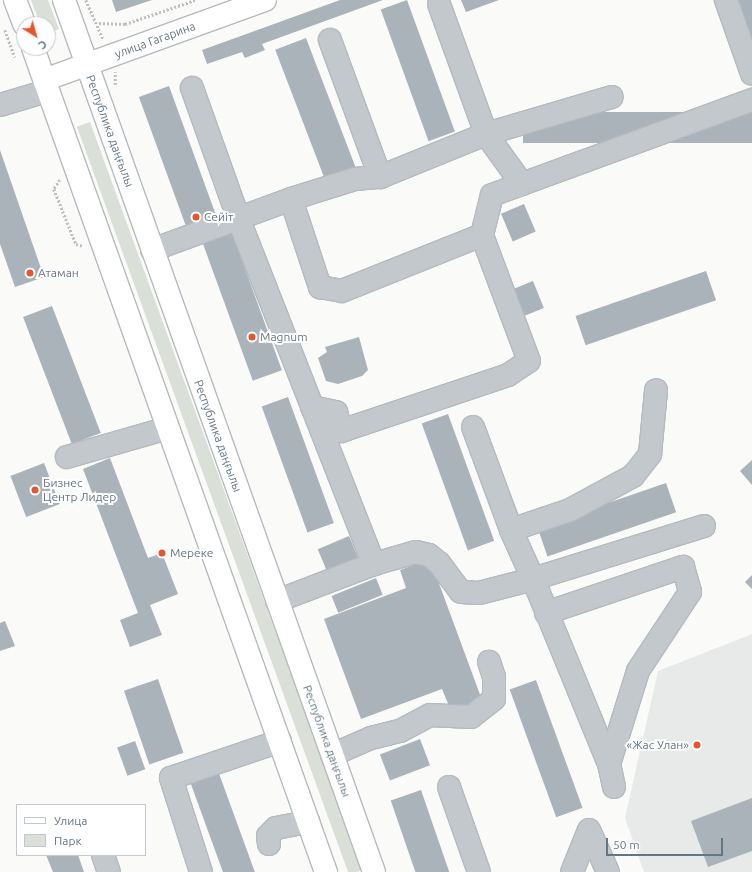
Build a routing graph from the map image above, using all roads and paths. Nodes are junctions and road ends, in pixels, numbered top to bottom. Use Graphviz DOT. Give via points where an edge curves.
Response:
graph roads {
  1 [pos="15,0"];
  2 [pos="64,0"];
  3 [pos="86,0"];
  4 [pos="195,0"];
  5 [pos="265,0"];
  6 [pos="726,0"];
  7 [pos="439,4"];
  8 [pos="21,16"];
  9 [pos="3,24"];
  10 [pos="330,40"];
  11 [pos="16,43"];
  12 [pos="25,56"];
  13 [pos="86,65"];
  14 [pos="752,74"];
  15 [pos="46,85"];
  16 [pos="192,88"];
  17 [pos="612,97"];
  18 [pos="752,100"];
  19 [pos="0,104"];
  20 [pos="486,134"];
  21 [pos="58,174"];
  22 [pos="380,176"];
  23 [pos="522,184"];
  24 [pos="292,199"];
  25 [pos="239,220"];
  26 [pos="482,235"];
  27 [pos="88,248"];
  28 [pos="152,250"];
  29 [pos="656,390"];
  30 [pos="312,407"];
  31 [pos="473,427"];
  32 [pos="168,428"];
  33 [pos="68,457"];
  34 [pos="704,526"];
  35 [pos="511,530"];
  36 [pos="374,564"];
  37 [pos="533,579"];
  38 [pos="277,601"];
  39 [pos="546,614"];
  40 [pos="489,662"];
  41 [pos="280,741"];
  42 [pos="332,755"];
  43 [pos="609,764"];
  44 [pos="449,787"];
  45 [pos="614,787"];
  46 [pos="308,822"];
  47 [pos="269,844"];
  48 [pos="103,856"];
  49 [pos="110,872"];
  50 [pos="201,872"];
  51 [pos="326,872"];
  52 [pos="374,872"];
  53 [pos="479,872"];
  54 [pos="572,872"];
  55 [pos="608,872"];
  1 -- 8 [label="main road"];
  2 -- 13 [label="main road, Республика даңғылы"];
  3 -- 4 [label="path" via="99,23 125,24"];
  5 -- 13 [label="main road, улица Гагарина"];
  6 -- 14 [label="street"];
  7 -- 20 [label="street"];
  9 -- 11 [label="path"];
  10 -- 22 [label="street"];
  12 -- 15 [label="main road"];
  13 -- 15 [label="main road, улица Гагарина"];
  13 -- 28 [label="main road, Республика даңғылы"];
  15 -- 19 [label="street"];
  15 -- 32 [label="main road"];
  16 -- 25 [label="street"];
  17 -- 20 [label="street"];
  18 -- 23 [label="street"];
  20 -- 22 [label="street"];
  20 -- 23 [label="street"];
  21 -- 27 [label="path" via="60,182 54,189 76,244"];
  22 -- 24 [label="street" via="355,179"];
  23 -- 26 [label="street" via="492,195"];
  24 -- 25 [label="street"];
  24 -- 26 [label="street" via="320,287 342,291"];
  25 -- 28 [label="street"];
  25 -- 30 [label="street"];
  26 -- 30 [label="street" via="528,361 508,375 341,431 336,412"];
  28 -- 38 [label="main road, Республика даңғылы"];
  29 -- 35 [label="street" via="650,454 634,476 570,510"];
  30 -- 36 [label="street"];
  31 -- 35 [label="street"];
  32 -- 33 [label="street"];
  32 -- 41 [label="main road"];
  34 -- 37 [label="street"];
  35 -- 37 [label="street"];
  36 -- 37 [label="street" via="416,552 429,555 460,592 470,594"];
  36 -- 38 [label="street"];
  37 -- 39 [label="street"];
  38 -- 42 [label="main road, Республика даңғылы"];
  39 -- 43 [label="street"];
  39 -- 43 [label="street" via="683,567 690,592 638,671"];
  40 -- 42 [label="street" via="494,677 494,699 471,717 430,715 400,731 370,738"];
  41 -- 46 [label="main road"];
  41 -- 50 [label="street" via="171,778"];
  42 -- 52 [label="main road, Республика даңғылы"];
  43 -- 45 [label="street"];
  44 -- 53 [label="street"];
  46 -- 47 [label="street" via="276,828 268,836"];
  46 -- 51 [label="main road"];
  48 -- 49 [label="street"];
  54 -- 55 [label="street" via="590,830"];
}
